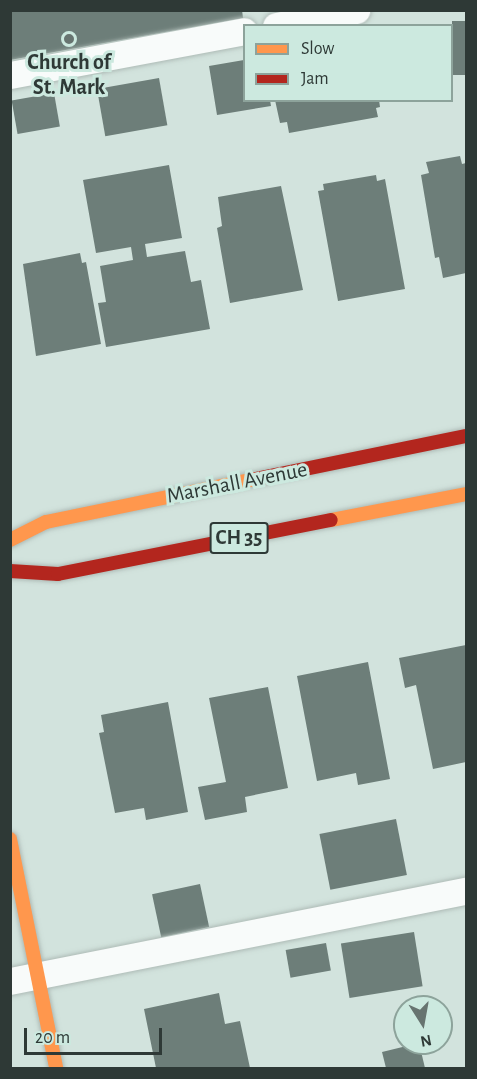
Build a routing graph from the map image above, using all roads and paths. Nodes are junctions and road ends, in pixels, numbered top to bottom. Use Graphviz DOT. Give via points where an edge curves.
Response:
graph roads {
  1 [pos="356,10"];
  2 [pos="286,24"];
  3 [pos="243,31"];
  4 [pos="10,75"];
  5 [pos="466,436"];
  6 [pos="466,494"];
  7 [pos="10,540"];
  8 [pos="10,571"];
  9 [pos="10,838"];
  10 [pos="466,891"];
  11 [pos="37,974"];
  12 [pos="10,981"];
  13 [pos="56,1068"];
  1 -- 2 [label="lane"];
  3 -- 4 [label="lane"];
  5 -- 7 [label="main road, Marshall Avenue / CH 35" via="46,522"];
  6 -- 8 [label="main road, CH 35" via="58,574"];
  9 -- 11 [label="main road"];
  10 -- 11 [label="lane"];
  11 -- 12 [label="lane"];
  11 -- 13 [label="main road"];
}
